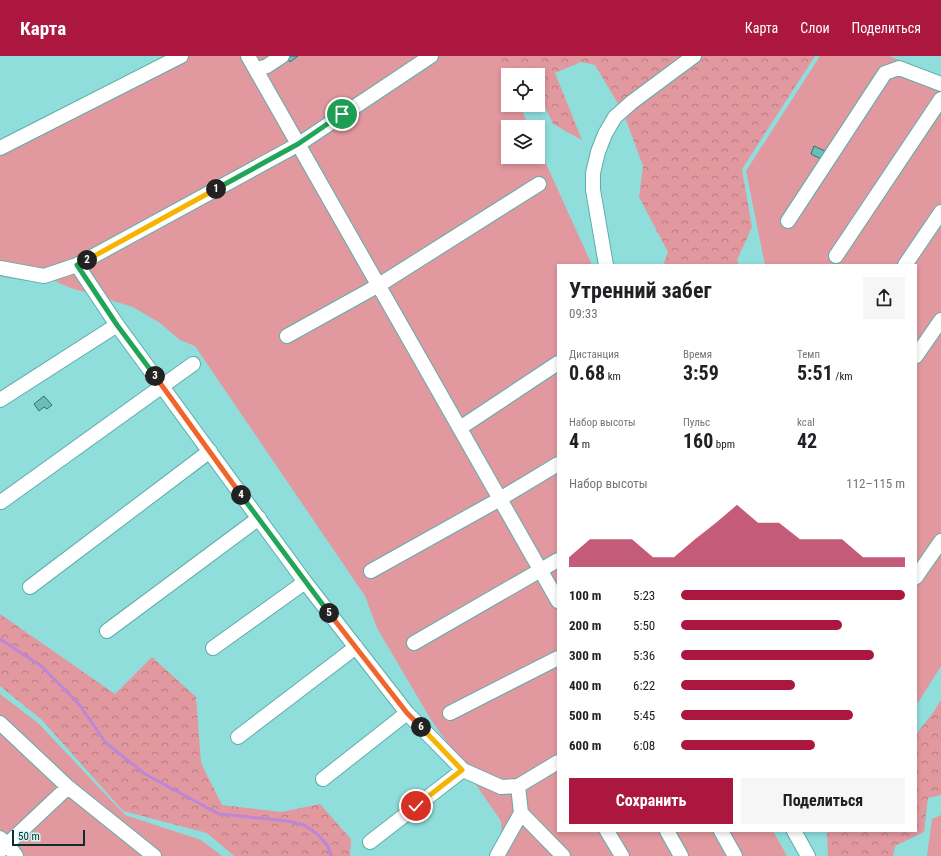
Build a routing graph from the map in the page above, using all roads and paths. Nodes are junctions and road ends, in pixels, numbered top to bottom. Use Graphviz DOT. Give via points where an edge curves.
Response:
graph roads {
  1 [pos="181,56"];
  2 [pos="248,56"];
  3 [pos="282,56"];
  4 [pos="431,56"];
  5 [pos="694,56"];
  6 [pos="256,70"];
  7 [pos="941,84"];
  8 [pos="941,99"];
  9 [pos="298,144"];
  10 [pos="0,148"];
  11 [pos="539,184"];
  12 [pos="941,212"];
  13 [pos="788,221"];
  14 [pos="836,256"];
  15 [pos="606,264"];
  16 [pos="906,264"];
  17 [pos="77,265"];
  18 [pos="0,268"];
  19 [pos="379,285"];
  20 [pos="941,320"];
  21 [pos="117,325"];
  22 [pos="287,336"];
  23 [pos="917,355"];
  24 [pos="193,364"];
  25 [pos="557,364"];
  26 [pos="162,386"];
  27 [pos="0,400"];
  28 [pos="460,428"];
  29 [pos="210,451"];
  30 [pos="557,465"];
  31 [pos="500,499"];
  32 [pos="0,502"];
  33 [pos="259,518"];
  34 [pos="941,541"];
  35 [pos="557,561"];
  36 [pos="371,571"];
  37 [pos="541,571"];
  38 [pos="917,576"];
  39 [pos="306,582"];
  40 [pos="30,587"];
  41 [pos="557,599"];
  42 [pos="107,631"];
  43 [pos="414,643"];
  44 [pos="356,647"];
  45 [pos="213,648"];
  46 [pos="557,659"];
  47 [pos="407,713"];
  48 [pos="450,713"];
  49 [pos="0,723"];
  50 [pos="238,737"];
  51 [pos="557,763"];
  52 [pos="462,770"];
  53 [pos="323,779"];
  54 [pos="518,786"];
  55 [pos="68,787"];
  56 [pos="521,813"];
  57 [pos="608,832"];
  58 [pos="667,832"];
  59 [pos="722,832"];
  60 [pos="795,832"];
  61 [pos="370,842"];
  62 [pos="2,844"];
  63 [pos="16,856"];
  64 [pos="154,856"];
  65 [pos="497,856"];
  66 [pos="563,856"];
  67 [pos="622,856"];
  68 [pos="681,856"];
  69 [pos="735,856"];
  70 [pos="808,856"];
  1 -- 10 [label="street"];
  2 -- 6 [label="street"];
  3 -- 6 [label="street"];
  4 -- 9 [label="street"];
  5 -- 15 [label="street" via="632,102 615,117 605,134 593,172 593,190"];
  6 -- 9 [label="street"];
  7 -- 13 [label="street" via="899,68 885,73"];
  8 -- 14 [label="street"];
  9 -- 17 [label="street"];
  9 -- 19 [label="street"];
  11 -- 19 [label="street"];
  12 -- 16 [label="street"];
  17 -- 18 [label="street" via="44,276"];
  17 -- 21 [label="street"];
  19 -- 22 [label="street"];
  19 -- 28 [label="street"];
  20 -- 23 [label="street"];
  21 -- 26 [label="street"];
  21 -- 27 [label="street"];
  24 -- 26 [label="street"];
  25 -- 28 [label="street"];
  26 -- 29 [label="street"];
  26 -- 32 [label="street"];
  28 -- 31 [label="street"];
  29 -- 33 [label="street"];
  29 -- 40 [label="street"];
  30 -- 31 [label="street"];
  31 -- 36 [label="street"];
  31 -- 37 [label="street"];
  33 -- 39 [label="street"];
  33 -- 42 [label="street"];
  34 -- 38 [label="street"];
  35 -- 37 [label="street"];
  37 -- 41 [label="street"];
  37 -- 43 [label="street"];
  39 -- 44 [label="street"];
  39 -- 45 [label="street"];
  44 -- 47 [label="street"];
  44 -- 50 [label="street"];
  46 -- 48 [label="street"];
  47 -- 52 [label="street"];
  47 -- 53 [label="street"];
  49 -- 55 [label="street"];
  51 -- 54 [label="street"];
  52 -- 54 [label="street" via="501,787"];
  52 -- 61 [label="street"];
  54 -- 56 [label="street"];
  55 -- 62 [label="street"];
  55 -- 64 [label="street"];
  56 -- 65 [label="street"];
  56 -- 66 [label="street"];
  57 -- 67 [label="street"];
  58 -- 68 [label="street"];
  59 -- 69 [label="street"];
  60 -- 70 [label="street"];
  62 -- 63 [label="street"];
}
